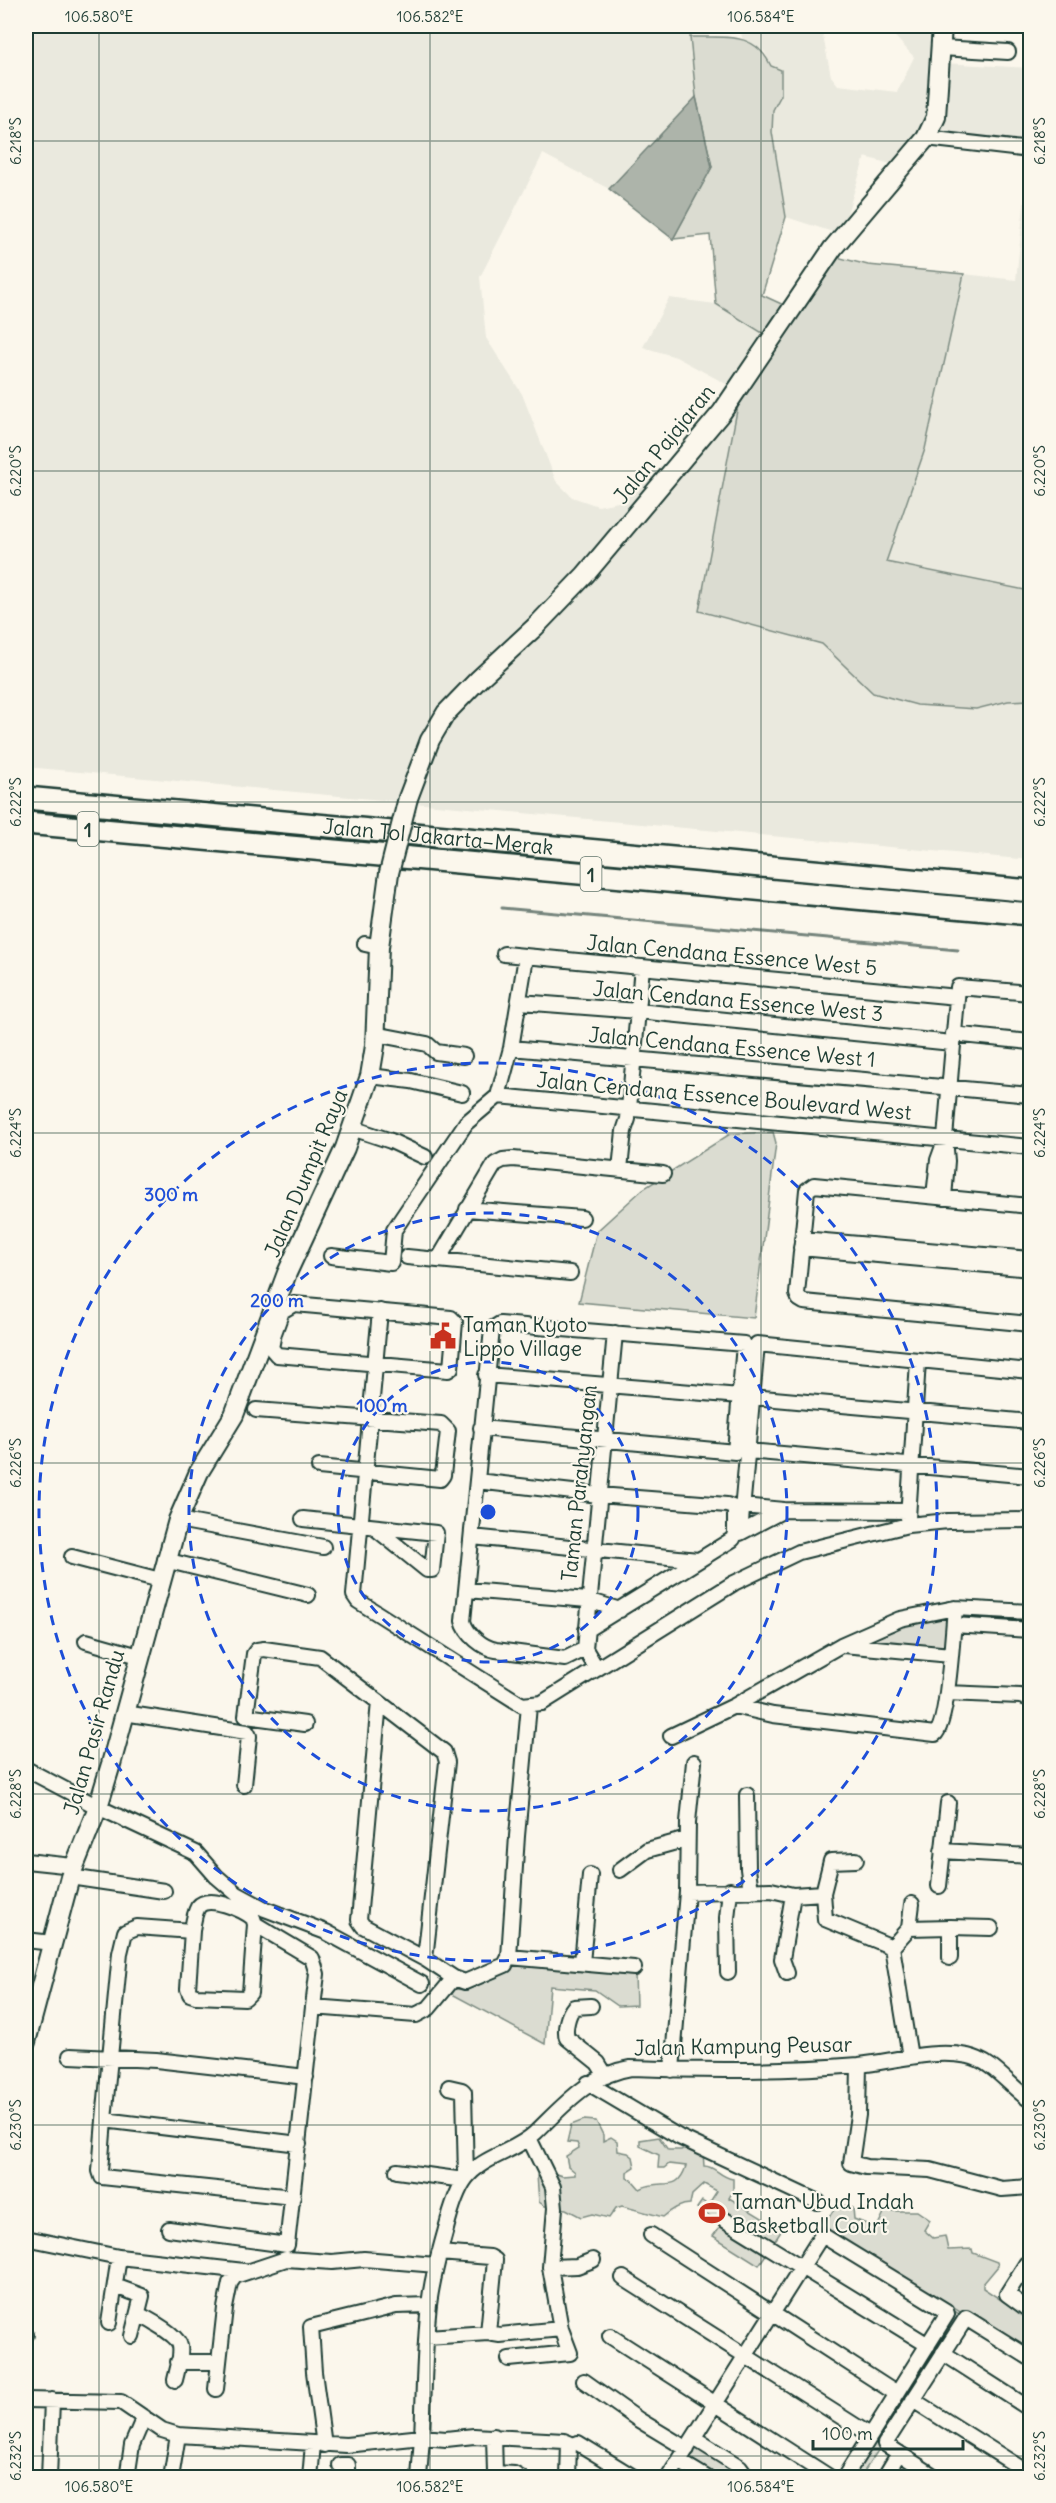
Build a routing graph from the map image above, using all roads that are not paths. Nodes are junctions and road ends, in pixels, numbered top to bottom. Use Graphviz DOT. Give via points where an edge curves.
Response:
graph roads {
  1 [pos="942,26"];
  2 [pos="941,48"];
  3 [pos="1008,52"];
  4 [pos="926,138"];
  5 [pos="1030,150"];
  6 [pos="26,798"];
  7 [pos="26,823"];
  8 [pos="389,873"];
  9 [pos="1030,891"];
  10 [pos="1030,914"];
  11 [pos="504,954"];
  12 [pos="526,957"];
  13 [pos="642,967"];
  14 [pos="1030,993"];
  15 [pos="957,997"];
  16 [pos="520,1002"];
  17 [pos="638,1011"];
  18 [pos="375,1034"];
  19 [pos="953,1039"];
  20 [pos="1030,1042"];
  21 [pos="511,1048"];
  22 [pos="464,1056"];
  23 [pos="634,1058"];
  24 [pos="370,1076"];
  25 [pos="949,1089"];
  26 [pos="462,1093"];
  27 [pos="1030,1095"];
  28 [pos="498,1096"];
  29 [pos="629,1114"];
  30 [pos="352,1128"];
  31 [pos="945,1138"];
  32 [pos="1030,1147"];
  33 [pos="425,1157"];
  34 [pos="624,1170"];
  35 [pos="663,1174"];
  36 [pos="939,1197"];
  37 [pos="1030,1206"];
  38 [pos="467,1209"];
  39 [pos="582,1218"];
  40 [pos="802,1243"];
  41 [pos="928,1255"];
  42 [pos="331,1256"];
  43 [pos="407,1257"];
  44 [pos="1030,1259"];
  45 [pos="438,1260"];
  46 [pos="1030,1269"];
  47 [pos="570,1273"];
  48 [pos="380,1311"];
  49 [pos="1030,1324"];
  50 [pos="615,1333"];
  51 [pos="918,1361"];
  52 [pos="374,1364"];
  53 [pos="1030,1371"];
  54 [pos="486,1375"];
  55 [pos="611,1386"];
  56 [pos="746,1397"];
  57 [pos="256,1410"];
  58 [pos="915,1411"];
  59 [pos="368,1418"];
  60 [pos="1030,1422"];
  61 [pos="481,1428"];
  62 [pos="605,1439"];
  63 [pos="748,1451"];
  64 [pos="911,1465"];
  65 [pos="319,1467"];
  66 [pos="364,1471"];
  67 [pos="199,1472"];
  68 [pos="1030,1476"];
  69 [pos="477,1481"];
  70 [pos="599,1495"];
  71 [pos="743,1506"];
  72 [pos="784,1510"];
  73 [pos="908,1511"];
  74 [pos="303,1519"];
  75 [pos="178,1520"];
  76 [pos="1030,1520"];
  77 [pos="908,1525"];
  78 [pos="359,1526"];
  79 [pos="375,1528"];
  80 [pos="472,1537"];
  81 [pos="323,1546"];
  82 [pos="593,1549"];
  83 [pos="72,1557"];
  84 [pos="165,1560"];
  85 [pos="698,1560"];
  86 [pos="160,1580"];
  87 [pos="467,1590"];
  88 [pos="308,1595"];
  89 [pos="588,1600"];
  90 [pos="955,1608"];
  91 [pos="620,1610"];
  92 [pos="1030,1612"];
  93 [pos="954,1625"];
  94 [pos="586,1630"];
  95 [pos="1030,1630"];
  96 [pos="86,1641"];
  97 [pos="841,1645"];
  98 [pos="585,1649"];
  99 [pos="951,1655"];
  100 [pos="139,1656"];
  101 [pos="597,1669"];
  102 [pos="947,1693"];
  103 [pos="1030,1699"];
  104 [pos="379,1702"];
  105 [pos="529,1706"];
  106 [pos="734,1706"];
  107 [pos="124,1713"];
  108 [pos="305,1724"];
  109 [pos="671,1736"];
  110 [pos="694,1762"];
  111 [pos="26,1769"];
  112 [pos="243,1785"];
  113 [pos="747,1795"];
  114 [pos="948,1803"];
  115 [pos="98,1807"];
  116 [pos="687,1839"];
  117 [pos="942,1851"];
  118 [pos="1030,1856"];
  119 [pos="855,1860"];
  120 [pos="26,1861"];
  121 [pos="620,1870"];
  122 [pos="71,1872"];
  123 [pos="590,1875"];
  124 [pos="939,1886"];
  125 [pos="730,1890"];
  126 [pos="164,1891"];
  127 [pos="751,1891"];
  128 [pos="687,1892"];
  129 [pos="823,1893"];
  130 [pos="793,1895"];
  131 [pos="912,1904"];
  132 [pos="255,1924"];
  133 [pos="950,1927"];
  134 [pos="909,1928"];
  135 [pos="991,1928"];
  136 [pos="192,1932"];
  137 [pos="26,1940"];
  138 [pos="52,1943"];
  139 [pos="892,1947"];
  140 [pos="509,1957"];
  141 [pos="950,1958"];
  142 [pos="425,1959"];
  143 [pos="582,1963"];
  144 [pos="634,1968"];
  145 [pos="728,1971"];
  146 [pos="788,1972"];
  147 [pos="450,1982"];
  148 [pos="422,1984"];
  149 [pos="591,2006"];
  150 [pos="313,2007"];
  151 [pos="26,2042"];
  152 [pos="70,2055"];
  153 [pos="109,2057"];
  154 [pos="910,2057"];
  155 [pos="859,2065"];
  156 [pos="672,2070"];
  157 [pos="606,2076"];
  158 [pos="306,2077"];
  159 [pos="588,2083"];
  160 [pos="449,2087"];
  161 [pos="1030,2100"];
  162 [pos="104,2120"];
  163 [pos="530,2138"];
  164 [pos="299,2144"];
  165 [pos="398,2171"];
  166 [pos="465,2179"];
  167 [pos="1030,2187"];
  168 [pos="293,2197"];
  169 [pos="818,2202"];
  170 [pos="725,2220"];
  171 [pos="169,2229"];
  172 [pos="651,2235"];
  173 [pos="26,2238"];
  174 [pos="119,2257"];
  175 [pos="438,2259"];
  176 [pos="593,2260"];
  177 [pos="1030,2261"];
  178 [pos="550,2267"];
  179 [pos="800,2268"];
  180 [pos="244,2271"];
  181 [pos="623,2278"];
  182 [pos="115,2286"];
  183 [pos="429,2305"];
  184 [pos="1030,2311"];
  185 [pos="772,2313"];
  186 [pos="138,2314"];
  187 [pos="109,2323"];
  188 [pos="561,2329"];
  189 [pos="488,2332"];
  190 [pos="132,2336"];
  191 [pos="610,2336"];
  192 [pos="427,2337"];
  193 [pos="928,2345"];
  194 [pos="943,2353"];
  195 [pos="744,2357"];
  196 [pos="1030,2358"];
  197 [pos="509,2360"];
  198 [pos="178,2362"];
  199 [pos="219,2362"];
  200 [pos="175,2380"];
  201 [pos="584,2381"];
  202 [pos="216,2389"];
  203 [pos="897,2394"];
  204 [pos="26,2400"];
  205 [pos="52,2400"];
  206 [pos="913,2400"];
  207 [pos="715,2404"];
  208 [pos="1030,2409"];
  209 [pos="144,2417"];
  210 [pos="178,2435"];
  211 [pos="870,2435"];
  212 [pos="494,2436"];
  213 [pos="422,2437"];
  214 [pos="579,2443"];
  215 [pos="690,2443"];
  216 [pos="319,2444"];
  217 [pos="898,2453"];
  218 [pos="679,2461"];
  219 [pos="340,2465"];
  220 [pos="1030,2474"];
  221 [pos="49,2478"];
  222 [pos="127,2478"];
  223 [pos="171,2478"];
  224 [pos="310,2478"];
  225 [pos="348,2478"];
  226 [pos="419,2478"];
  227 [pos="520,2478"];
  228 [pos="568,2478"];
  229 [pos="635,2478"];
  230 [pos="668,2478"];
  231 [pos="707,2478"];
  232 [pos="748,2478"];
  233 [pos="831,2478"];
  234 [pos="844,2478"];
  235 [pos="884,2478"];
  236 [pos="937,2478"];
  1 -- 2 [label="main road, Jalan Pajajaran"];
  2 -- 3 [label="street"];
  2 -- 4 [label="main road, Jalan Pajajaran" via="936,117"];
  4 -- 5 [label="street"];
  4 -- 8 [label="main road, Jalan Pajajaran, bridge" via="833,248 722,412 585,575 446,713 430,740 408,798"];
  6 -- 9 [label="highway, Jalan Tol Jakarta–Merak / 1"];
  7 -- 10 [label="highway, Jalan Tol Jakarta–Merak / 1"];
  8 -- 18 [label="main road, Jalan Dumpit Raya" via="372,945"];
  11 -- 12 [label="street, Jalan Cendana Essence West 5"];
  12 -- 13 [label="street, Jalan Cendana Essence West 5"];
  12 -- 16 [label="street"];
  13 -- 15 [label="street, Jalan Cendana Essence West 5"];
  13 -- 17 [label="street"];
  14 -- 15 [label="street" via="958,987"];
  15 -- 19 [label="street"];
  16 -- 17 [label="street, Jalan Cendana Essence West 3"];
  16 -- 21 [label="street"];
  17 -- 19 [label="street, Jalan Cendana Essence West 3"];
  17 -- 23 [label="street"];
  18 -- 22 [label="street"];
  18 -- 24 [label="main road, Jalan Dumpit Raya"];
  19 -- 20 [label="street, Jalan Cendana Essence West 3"];
  19 -- 25 [label="street"];
  21 -- 23 [label="street, Jalan Cendana Essence West 1"];
  21 -- 28 [label="street"];
  23 -- 25 [label="street, Jalan Cendana Essence West 1"];
  23 -- 29 [label="street"];
  24 -- 26 [label="street"];
  24 -- 30 [label="main road, Jalan Dumpit Raya"];
  25 -- 27 [label="street, Jalan Cendana Essence West 1"];
  25 -- 31 [label="street"];
  28 -- 29 [label="street, Jalan Cendana Essence Boulevard West"];
  28 -- 42 [label="street" via="466,1123 394,1230 391,1263"];
  29 -- 31 [label="street, Jalan Cendana Essence Boulevard West"];
  29 -- 34 [label="street" via="624,1131"];
  30 -- 33 [label="street" via="391,1140"];
  30 -- 67 [label="main road, Jalan Dumpit Raya" via="287,1274 234,1414"];
  31 -- 32 [label="street, Jalan Cendana Essence Boulevard West"];
  31 -- 36 [label="street" via="947,1161"];
  34 -- 35 [label="street"];
  34 -- 38 [label="street" via="502,1160 495,1164"];
  36 -- 37 [label="street"];
  36 -- 40 [label="street" via="809,1186"];
  38 -- 39 [label="street"];
  38 -- 45 [label="street"];
  40 -- 41 [label="street"];
  40 -- 49 [label="street" via="797,1294 804,1302"];
  41 -- 44 [label="street"];
  41 -- 46 [label="street"];
  43 -- 45 [label="street"];
  45 -- 47 [label="street"];
  48 -- 52 [label="street"];
  48 -- 52 [label="street" via="453,1319 451,1366 448,1370"];
  48 -- 52 [label="street" via="294,1304 282,1311 271,1342 273,1353 283,1357"];
  50 -- 54 [label="street" via="496,1325 490,1333"];
  50 -- 55 [label="street, Taman Parahyangan"];
  50 -- 56 [label="street" via="744,1344"];
  51 -- 53 [label="street"];
  51 -- 56 [label="street" via="757,1344"];
  51 -- 58 [label="street"];
  52 -- 59 [label="street"];
  54 -- 55 [label="street"];
  54 -- 61 [label="street"];
  55 -- 56 [label="street"];
  55 -- 62 [label="street, Taman Parahyangan"];
  56 -- 58 [label="street"];
  56 -- 62 [label="street" via="735,1452"];
  56 -- 63 [label="street"];
  57 -- 59 [label="street"];
  58 -- 60 [label="street"];
  58 -- 64 [label="street"];
  59 -- 66 [label="street"];
  59 -- 66 [label="street" via="441,1424 448,1431 440,1479"];
  61 -- 62 [label="street"];
  61 -- 69 [label="street"];
  62 -- 70 [label="street, Taman Parahyangan"];
  63 -- 64 [label="street"];
  63 -- 71 [label="street"];
  64 -- 68 [label="street"];
  64 -- 73 [label="street"];
  65 -- 66 [label="street"];
  66 -- 78 [label="street"];
  67 -- 75 [label="main road, Jalan Pasir Randu"];
  69 -- 70 [label="street"];
  69 -- 80 [label="street"];
  70 -- 82 [label="street, Taman Parahyangan"];
  70 -- 85 [label="street" via="731,1506 736,1511 735,1536"];
  71 -- 72 [label="street"];
  71 -- 72 [label="street" via="741,1533"];
  72 -- 73 [label="street"];
  73 -- 77 [label="street"];
  74 -- 78 [label="street"];
  75 -- 81 [label="street"];
  75 -- 84 [label="main road, Jalan Pasir Randu"];
  76 -- 77 [label="street"];
  77 -- 101 [label="street" via="799,1552 756,1572"];
  78 -- 79 [label="street"];
  78 -- 105 [label="street" via="353,1587 358,1601 518,1703"];
  80 -- 82 [label="street"];
  80 -- 87 [label="street"];
  82 -- 85 [label="street"];
  82 -- 89 [label="street, Taman Parahyangan"];
  83 -- 86 [label="street"];
  84 -- 86 [label="main road, Jalan Pasir Randu"];
  84 -- 88 [label="street"];
  85 -- 91 [label="street"];
  86 -- 100 [label="main road, Jalan Pasir Randu"];
  87 -- 89 [label="street"];
  87 -- 98 [label="street" via="465,1627 487,1648 565,1659"];
  89 -- 91 [label="street"];
  89 -- 94 [label="street, Taman Parahyangan"];
  90 -- 92 [label="street"];
  90 -- 93 [label="street"];
  90 -- 97 [label="street" via="900,1619"];
  91 -- 94 [label="street"];
  93 -- 95 [label="street"];
  93 -- 99 [label="street"];
  94 -- 98 [label="street, Taman Parahyangan"];
  96 -- 100 [label="street"];
  97 -- 99 [label="street"];
  97 -- 106 [label="street"];
  98 -- 101 [label="street"];
  99 -- 102 [label="street"];
  100 -- 107 [label="main road, Jalan Pasir Randu"];
  101 -- 105 [label="street" via="542,1703"];
  102 -- 103 [label="street"];
  102 -- 106 [label="street" via="941,1725 935,1734 773,1715"];
  104 -- 108 [label="street" via="320,1658 257,1650 246,1716"];
  104 -- 142 [label="street" via="447,1757"];
  104 -- 142 [label="street" via="358,1915 363,1926"];
  105 -- 140 [label="street"];
  106 -- 109 [label="street"];
  107 -- 112 [label="street" via="247,1732"];
  107 -- 115 [label="main road, Jalan Pasir Randu"];
  110 -- 116 [label="street"];
  111 -- 115 [label="street"];
  113 -- 127 [label="street"];
  114 -- 117 [label="street"];
  115 -- 122 [label="main road, Jalan Pasir Randu"];
  115 -- 148 [label="street" via="196,1853 237,1894 326,1932"];
  116 -- 121 [label="street" via="647,1850"];
  116 -- 128 [label="street"];
  117 -- 118 [label="street"];
  117 -- 124 [label="street"];
  119 -- 129 [label="street" via="831,1861"];
  120 -- 122 [label="street"];
  122 -- 126 [label="street"];
  122 -- 138 [label="main road, Jalan Pasir Randu"];
  123 -- 143 [label="street"];
  125 -- 127 [label="street"];
  125 -- 128 [label="street"];
  125 -- 145 [label="street"];
  127 -- 130 [label="street"];
  128 -- 156 [label="street"];
  129 -- 130 [label="street"];
  129 -- 139 [label="street" via="825,1919"];
  130 -- 146 [label="street" via="782,1959"];
  131 -- 134 [label="street"];
  132 -- 136 [label="street" via="249,1915 221,1903 204,1902 198,1907"];
  132 -- 136 [label="street" via="250,1993 245,1998 190,1994"];
  132 -- 150 [label="street" via="312,1958 316,1974"];
  133 -- 134 [label="street"];
  133 -- 135 [label="street"];
  133 -- 141 [label="street"];
  134 -- 139 [label="street"];
  136 -- 153 [label="street" via="137,1927 125,1932"];
  137 -- 138 [label="street"];
  138 -- 151 [label="main road, Jalan Pasir Randu"];
  139 -- 154 [label="street"];
  140 -- 143 [label="street"];
  140 -- 147 [label="street" via="504,1965 465,1982"];
  142 -- 147 [label="street"];
  143 -- 144 [label="street"];
  147 -- 150 [label="street" via="429,2008 416,2015"];
  149 -- 157 [label="street" via="573,2007 565,2033 598,2063"];
  150 -- 158 [label="street"];
  152 -- 153 [label="street"];
  153 -- 158 [label="street"];
  153 -- 162 [label="street"];
  154 -- 155 [label="street, Jalan Kampung Peusar"];
  154 -- 161 [label="street, Jalan Kampung Peusar" via="967,2056 980,2060"];
  155 -- 156 [label="street, Jalan Kampung Peusar"];
  155 -- 167 [label="street" via="858,2115 850,2163 930,2170 1002,2189"];
  156 -- 157 [label="street, Jalan Kampung Peusar" via="631,2068"];
  157 -- 159 [label="street, Jalan Kampung Peusar"];
  158 -- 164 [label="street"];
  159 -- 163 [label="street, Jalan Kampung Peusar"];
  159 -- 169 [label="street" via="679,2137"];
  160 -- 166 [label="street" via="464,2092"];
  162 -- 164 [label="street"];
  162 -- 168 [label="street" via="102,2177"];
  163 -- 166 [label="street, Jalan Kampung Peusar" via="483,2164"];
  163 -- 178 [label="street" via="554,2187"];
  164 -- 168 [label="street"];
  165 -- 166 [label="street"];
  166 -- 175 [label="street" via="450,2213"];
  168 -- 171 [label="street" via="287,2245"];
  170 -- 179 [label="street"];
  172 -- 185 [label="street"];
  173 -- 174 [label="street"];
  174 -- 180 [label="street"];
  174 -- 182 [label="street"];
  175 -- 180 [label="street" via="286,2259"];
  175 -- 183 [label="street"];
  175 -- 189 [label="street" via="495,2260"];
  176 -- 178 [label="street" via="577,2266"];
  177 -- 184 [label="street" via="1007,2294"];
  178 -- 188 [label="street"];
  179 -- 185 [label="street"];
  179 -- 193 [label="street"];
  179 -- 193 [label="street" via="822,2235 947,2313"];
  180 -- 199 [label="street" via="230,2283"];
  181 -- 195 [label="street"];
  182 -- 186 [label="street" via="142,2296"];
  182 -- 187 [label="street"];
  183 -- 192 [label="street"];
  183 -- 216 [label="street" via="396,2306 311,2327"];
  185 -- 195 [label="street"];
  185 -- 203 [label="street"];
  186 -- 190 [label="street"];
  186 -- 198 [label="street" via="178,2341"];
  188 -- 189 [label="street" via="500,2335"];
  188 -- 197 [label="street" via="570,2353"];
  189 -- 192 [label="street"];
  191 -- 207 [label="street"];
  192 -- 213 [label="street"];
  193 -- 203 [label="street"];
  194 -- 196 [label="street" via="966,2318"];
  194 -- 206 [label="street"];
  194 -- 208 [label="street"];
  195 -- 207 [label="street"];
  195 -- 211 [label="street"];
  198 -- 199 [label="street"];
  198 -- 200 [label="street"];
  199 -- 202 [label="street"];
  201 -- 215 [label="street" via="639,2420"];
  203 -- 211 [label="street"];
  204 -- 205 [label="street"];
  205 -- 209 [label="street" via="121,2402"];
  205 -- 221 [label="street"];
  206 -- 217 [label="street" via="885,2444"];
  206 -- 220 [label="street"];
  207 -- 215 [label="street"];
  207 -- 233 [label="street"];
  209 -- 210 [label="street" via="162,2430"];
  209 -- 222 [label="street" via="132,2445"];
  210 -- 216 [label="street"];
  210 -- 223 [label="street"];
  211 -- 234 [label="street"];
  212 -- 213 [label="street"];
  212 -- 227 [label="street" via="495,2473"];
  212 -- 228 [label="street" via="569,2443"];
  213 -- 216 [label="street"];
  213 -- 226 [label="street"];
  214 -- 229 [label="street"];
  215 -- 218 [label="street"];
  215 -- 232 [label="street" via="726,2457"];
  216 -- 224 [label="street"];
  217 -- 235 [label="street"];
  217 -- 236 [label="street"];
  218 -- 230 [label="street"];
  218 -- 231 [label="street"];
  219 -- 225 [label="street" via="348,2465"];
}
